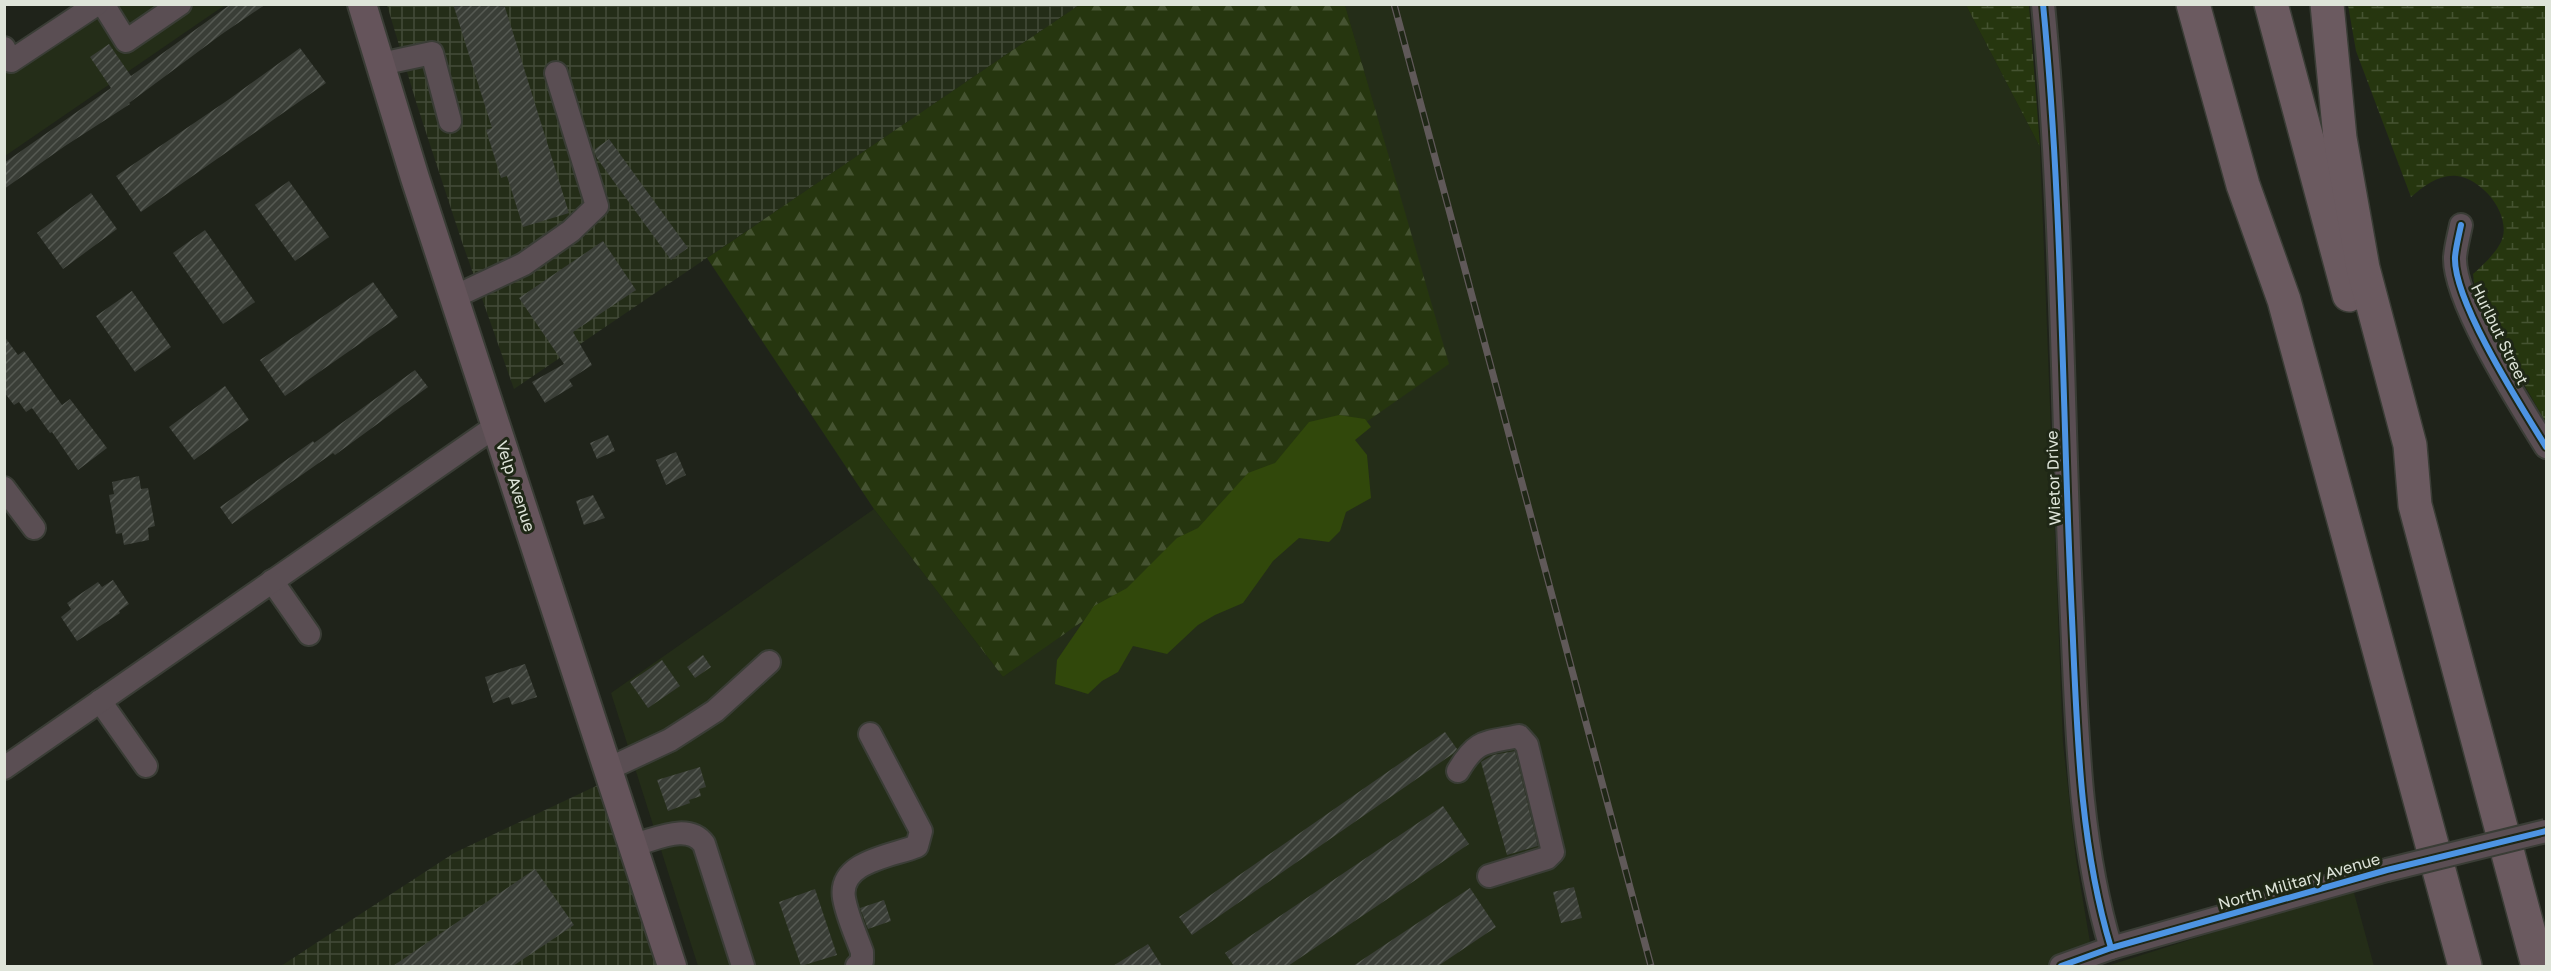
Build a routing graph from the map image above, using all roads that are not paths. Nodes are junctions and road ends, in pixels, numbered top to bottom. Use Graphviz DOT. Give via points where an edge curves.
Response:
graph roads {
  1 [pos="97,4"];
  2 [pos="103,4"];
  3 [pos="180,4"];
  4 [pos="362,4"];
  5 [pos="2043,4"];
  6 [pos="2193,4"];
  7 [pos="2216,4"];
  8 [pos="2271,4"];
  9 [pos="2327,4"];
  10 [pos="4,48"];
  11 [pos="381,64"];
  12 [pos="556,74"];
  13 [pos="450,121"];
  14 [pos="2461,225"];
  15 [pos="454,297"];
  16 [pos="2284,300"];
  17 [pos="496,426"];
  18 [pos="2547,447"];
  19 [pos="4,488"];
  20 [pos="2415,505"];
  21 [pos="34,528"];
  22 [pos="272,581"];
  23 [pos="309,634"];
  24 [pos="769,662"];
  25 [pos="100,701"];
  26 [pos="870,734"];
  27 [pos="146,766"];
  28 [pos="4,768"];
  29 [pos="608,770"];
  30 [pos="1458,771"];
  31 [pos="2547,831"];
  32 [pos="633,845"];
  33 [pos="1489,876"];
  34 [pos="2111,948"];
  35 [pos="672,966"];
  36 [pos="742,966"];
  37 [pos="856,966"];
  38 [pos="2061,966"];
  39 [pos="2464,966"];
  40 [pos="2538,966"];
  1 -- 10 [label="street" via="11,61"];
  2 -- 3 [label="street" via="126,40"];
  4 -- 11 [label="main road, Velp Avenue"];
  5 -- 34 [label="street, Wietor Drive" via="2056,205 2079,752 2095,890"];
  6 -- 16 [label="highway" via="2243,185"];
  7 -- 16 [label="highway" via="2263,183"];
  8 -- 20 [label="highway" via="2388,446"];
  9 -- 20 [label="highway" via="2340,138 2361,256 2410,445"];
  11 -- 13 [label="street" via="432,53"];
  11 -- 15 [label="main road, Velp Avenue"];
  12 -- 15 [label="street" via="597,206 571,231 524,264"];
  14 -- 18 [label="street, Hurlbut Street" via="2455,258 2462,292"];
  15 -- 17 [label="main road, Velp Avenue"];
  16 -- 39 [label="highway"];
  17 -- 22 [label="street"];
  17 -- 29 [label="main road, Velp Avenue"];
  19 -- 21 [label="street"];
  20 -- 40 [label="highway"];
  22 -- 23 [label="street"];
  22 -- 25 [label="street"];
  24 -- 29 [label="street" via="715,711 670,740"];
  25 -- 27 [label="street"];
  25 -- 28 [label="street"];
  26 -- 37 [label="street" via="921,831 917,846 861,866 845,881 844,897 862,952 862,961"];
  29 -- 32 [label="main road, Velp Avenue"];
  30 -- 33 [label="street" via="1478,744 1519,736 1527,745 1553,852 1547,858"];
  31 -- 34 [label="street, North Military Avenue, bridge" via="2387,870"];
  32 -- 35 [label="main road, Velp Avenue"];
  32 -- 36 [label="street" via="685,832 699,837"];
  34 -- 38 [label="street, North Military Avenue"];
}
